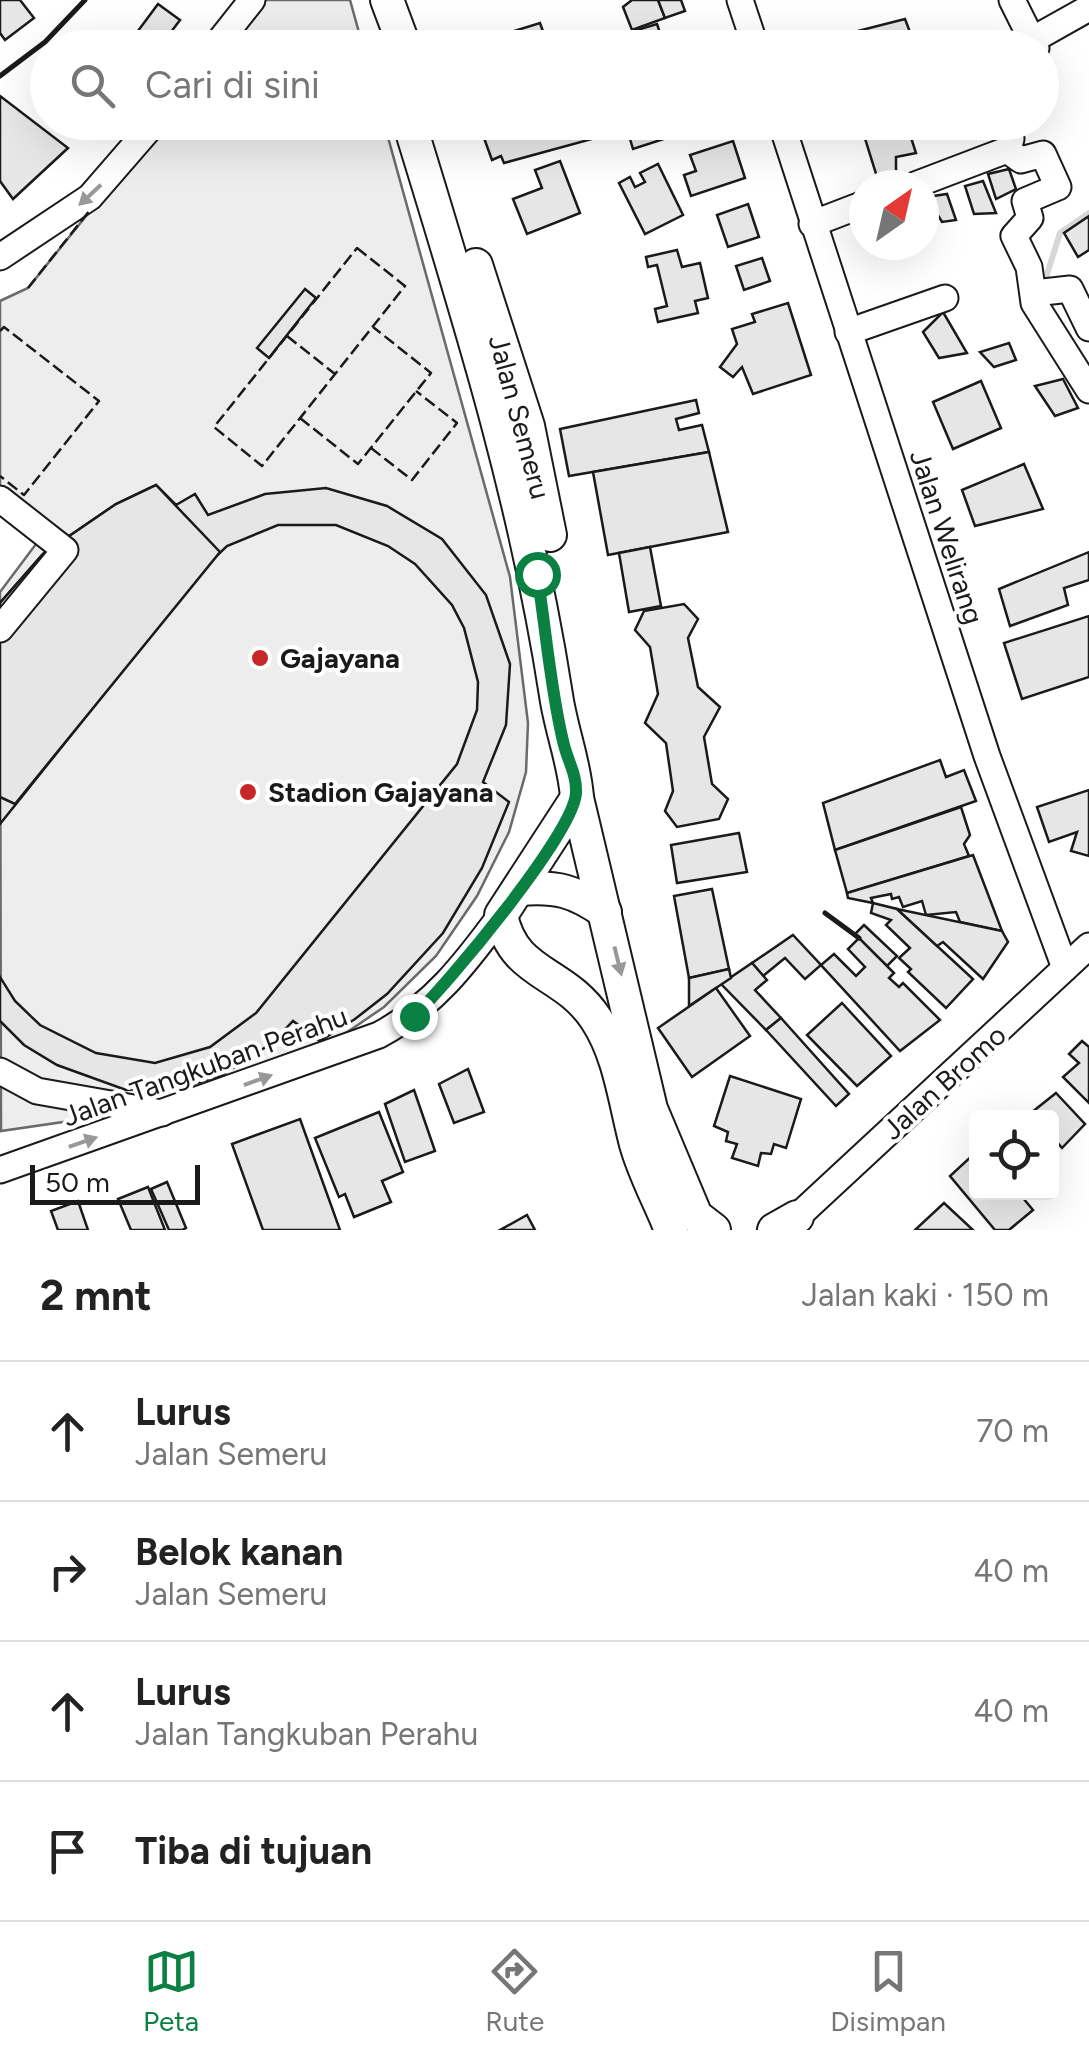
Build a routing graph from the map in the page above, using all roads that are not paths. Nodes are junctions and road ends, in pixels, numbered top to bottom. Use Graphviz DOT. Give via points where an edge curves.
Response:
graph roads {
  1 [pos="252,0"];
  2 [pos="368,0"];
  3 [pos="387,0"];
  4 [pos="740,0"];
  5 [pos="1012,0"];
  6 [pos="1084,0"];
  7 [pos="1089,8"];
  8 [pos="228,30"];
  9 [pos="379,30"];
  10 [pos="398,30"];
  11 [pos="750,30"];
  12 [pos="1027,30"];
  13 [pos="1055,30"];
  14 [pos="140,140"];
  15 [pos="415,140"];
  16 [pos="436,140"];
  17 [pos="786,140"];
  18 [pos="1012,140"];
  19 [pos="1007,150"];
  20 [pos="939,176"];
  21 [pos="849,210"];
  22 [pos="812,224"];
  23 [pos="0,256"];
  24 [pos="1040,292"];
  25 [pos="945,298"];
  26 [pos="1089,328"];
  27 [pos="848,332"];
  28 [pos="1089,390"];
  29 [pos="0,499"];
  30 [pos="2,622"];
  31 [pos="576,787"];
  32 [pos="510,902"];
  33 [pos="606,912"];
  34 [pos="1089,946"];
  35 [pos="1065,968"];
  36 [pos="0,1070"];
  37 [pos="167,1114"];
  38 [pos="0,1170"];
  39 [pos="784,1226"];
  40 [pos="712,1229"];
  41 [pos="671,1230"];
  1 -- 8 [label="street"];
  2 -- 9 [label="main road"];
  3 -- 10 [label="main road"];
  4 -- 11 [label="street"];
  5 -- 12 [label="street"];
  6 -- 7 [label="street"];
  7 -- 13 [label="street"];
  14 -- 23 [label="street, one-way" via="90,197"];
  15 -- 31 [label="main road, Jalan Semeru" via="502,426"];
  16 -- 31 [label="main road, Jalan Semeru" via="528,426 584,738"];
  17 -- 22 [label="street, Jalan Welirang"];
  18 -- 19 [label="street"];
  19 -- 20 [label="street"];
  19 -- 24 [label="street" via="1021,160 1043,154 1058,188 1025,201 1030,218 1014,236"];
  21 -- 22 [label="street"];
  22 -- 27 [label="street, Jalan Welirang"];
  24 -- 26 [label="street" via="1070,290"];
  24 -- 28 [label="street" via="1034,303"];
  25 -- 27 [label="street"];
  27 -- 35 [label="street, Jalan Welirang" via="987,756"];
  29 -- 30 [label="street" via="64,550"];
  31 -- 32 [label="main road, Jalan Semeru"];
  31 -- 33 [label="main road, Jalan Semeru"];
  32 -- 33 [label="main road" via="555,886"];
  37 -- 32 [label="street, Jalan Tangkuban Perahu, one-way" via="414,1016 465,965"];
  32 -- 41 [label="main road" via="510,948 581,1000 598,1022"];
  33 -- 40 [label="main road, Jalan Semeru, one-way" via="650,1110 696,1216"];
  34 -- 35 [label="street, Jalan Bromo"];
  35 -- 39 [label="street, Jalan Bromo"];
  36 -- 37 [label="street" via="36,1090"];
  38 -- 37 [label="street, Jalan Tangkuban Perahu, one-way"];
}
